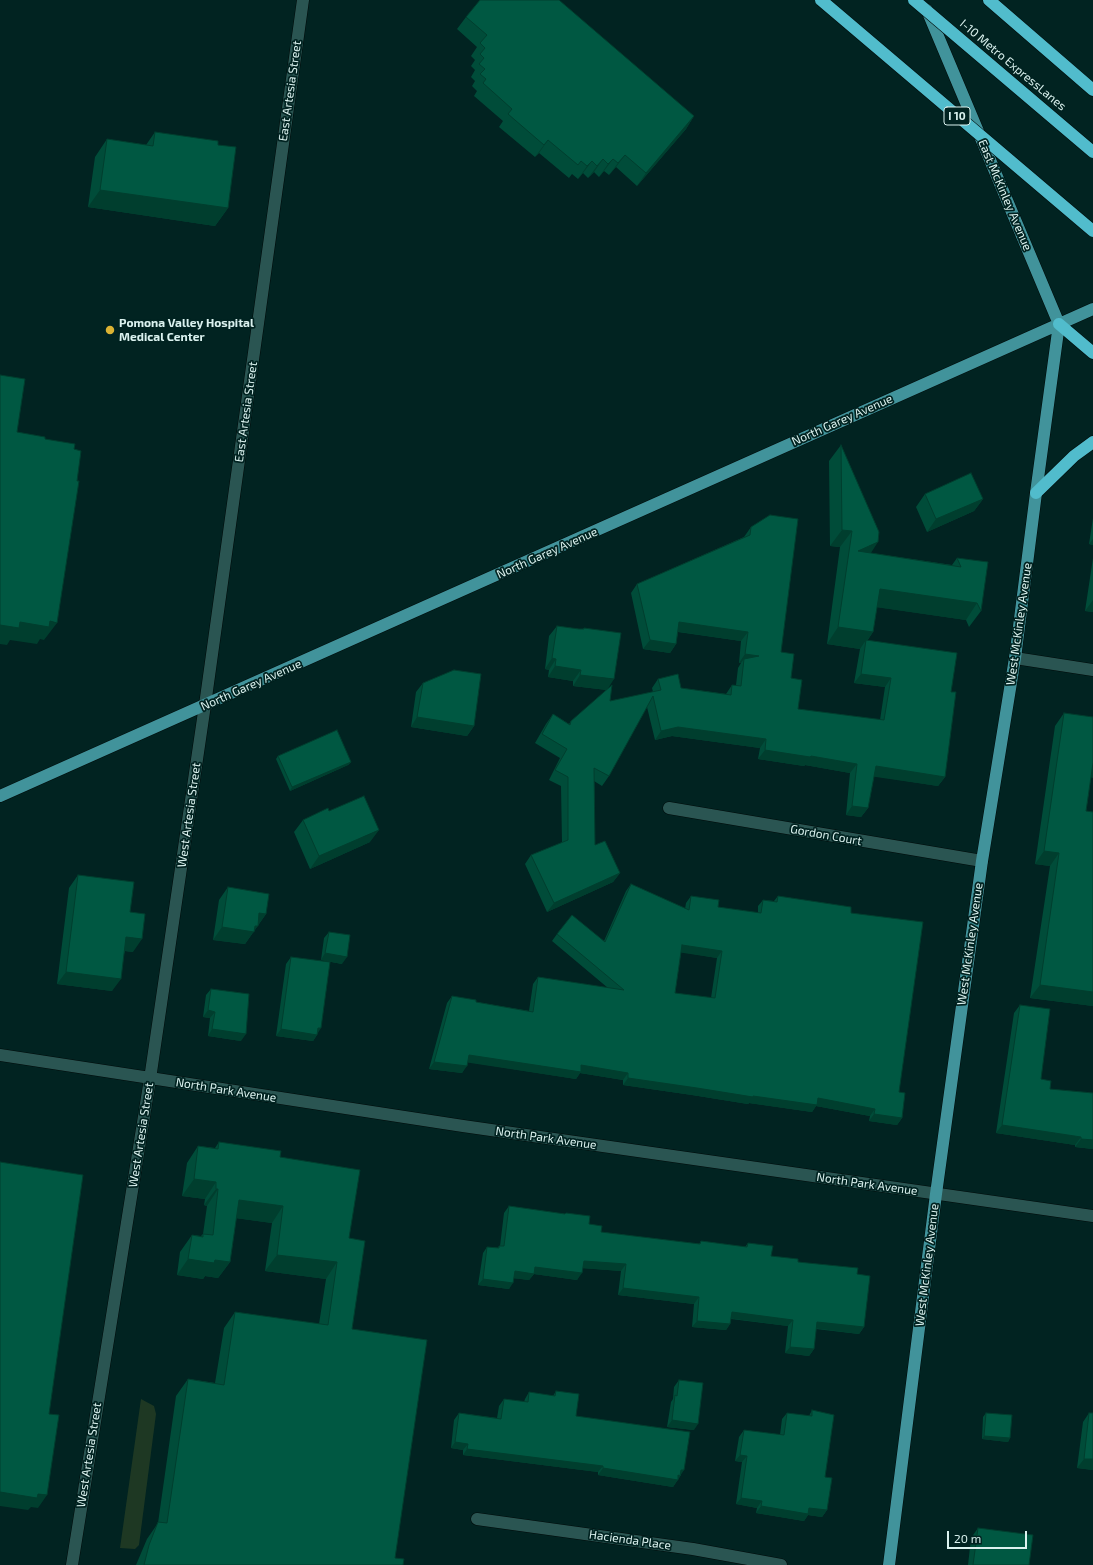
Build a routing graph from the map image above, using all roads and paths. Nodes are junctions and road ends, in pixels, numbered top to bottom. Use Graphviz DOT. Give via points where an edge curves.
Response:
graph roads {
  1 [pos="303,0"];
  2 [pos="821,0"];
  3 [pos="914,0"];
  4 [pos="923,0"];
  5 [pos="989,0"];
  6 [pos="1093,90"];
  7 [pos="1093,152"];
  8 [pos="1093,232"];
  9 [pos="1093,309"];
  10 [pos="1059,324"];
  11 [pos="1093,353"];
  12 [pos="1093,442"];
  13 [pos="1036,493"];
  14 [pos="1016,658"];
  15 [pos="1093,670"];
  16 [pos="206,705"];
  17 [pos="0,796"];
  18 [pos="670,808"];
  19 [pos="982,861"];
  20 [pos="0,1055"];
  21 [pos="150,1079"];
  22 [pos="936,1194"];
  23 [pos="1093,1216"];
  24 [pos="478,1519"];
  25 [pos="72,1565"];
  26 [pos="781,1565"];
  27 [pos="890,1565"];
  1 -- 16 [label="street, East Artesia Street"];
  2 -- 8 [label="highway, I 10, bridge"];
  3 -- 7 [label="highway, I-10 Metro ExpressLanes, bridge"];
  4 -- 10 [label="main road, East McKinley Avenue"];
  5 -- 6 [label="highway"];
  9 -- 10 [label="main road, North Garey Avenue"];
  10 -- 11 [label="highway"];
  10 -- 13 [label="main road, West McKinley Avenue"];
  10 -- 16 [label="main road, North Garey Avenue"];
  12 -- 13 [label="highway" via="1074,456"];
  13 -- 14 [label="main road, West McKinley Avenue"];
  14 -- 15 [label="street"];
  14 -- 19 [label="main road, West McKinley Avenue"];
  16 -- 17 [label="main road, North Garey Avenue"];
  16 -- 21 [label="street, West Artesia Street"];
  18 -- 19 [label="street, Gordon Court"];
  19 -- 22 [label="main road, West McKinley Avenue"];
  20 -- 21 [label="street, North Park Avenue"];
  21 -- 22 [label="street, North Park Avenue"];
  21 -- 25 [label="street, West Artesia Street"];
  22 -- 23 [label="street, North Park Avenue"];
  22 -- 27 [label="main road, West McKinley Avenue"];
  24 -- 26 [label="street, Hacienda Place" via="693,1549"];
}
